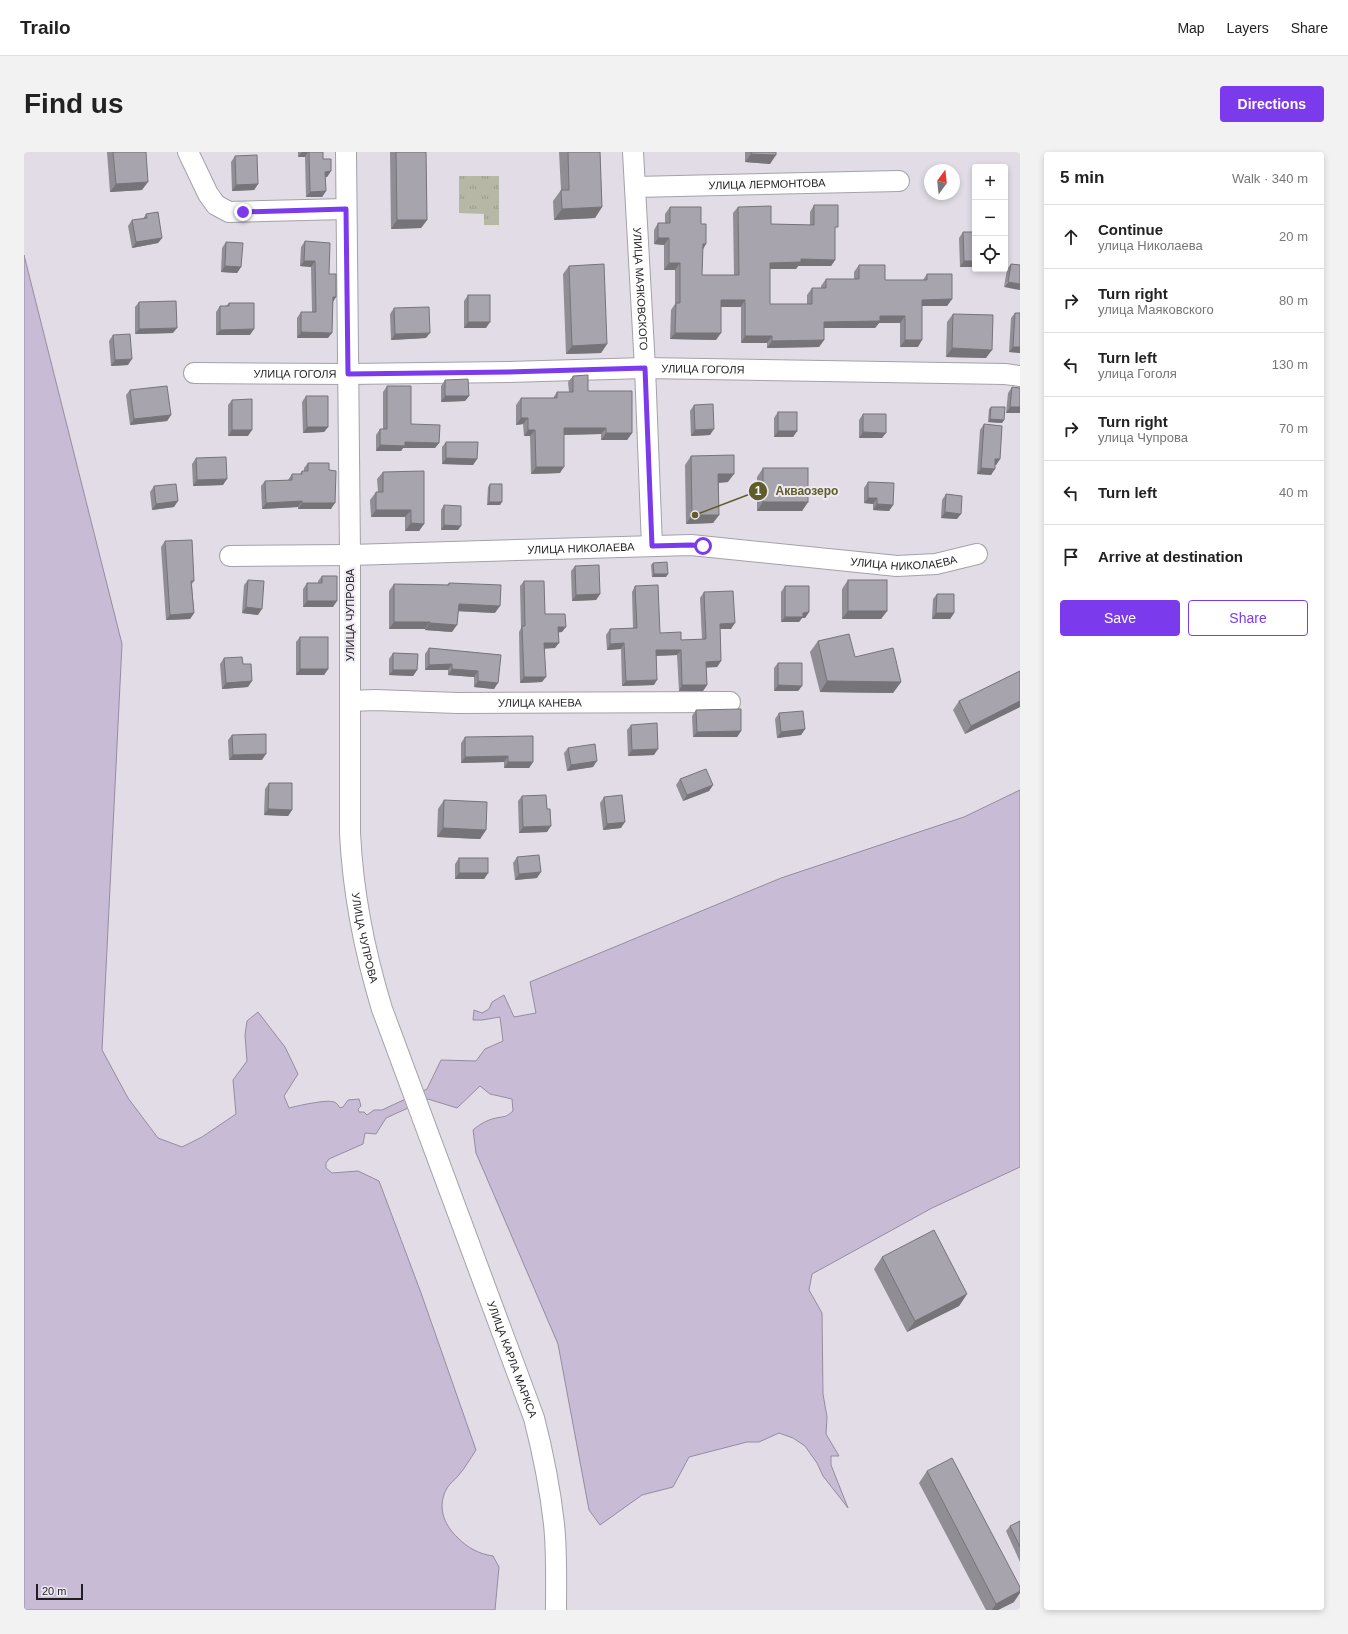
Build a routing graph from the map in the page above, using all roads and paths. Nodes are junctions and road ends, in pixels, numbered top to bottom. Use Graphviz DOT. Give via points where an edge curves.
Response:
graph roads {
  1 [pos="188,152"];
  2 [pos="346,152"];
  3 [pos="633,152"];
  4 [pos="899,181"];
  5 [pos="635,187"];
  6 [pos="346,209"];
  7 [pos="645,368"];
  8 [pos="194,372"];
  9 [pos="348,374"];
  10 [pos="1020,376"];
  11 [pos="652,546"];
  12 [pos="977,554"];
  13 [pos="350,555"];
  14 [pos="230,556"];
  15 [pos="350,701"];
  16 [pos="730,702"];
  17 [pos="423,1119"];
  18 [pos="556,1610"];
  1 -- 6 [label="street" via="208,194 216,205 229,212"];
  2 -- 6 [label="street, УЛИЦА ЧУПРОВА"];
  3 -- 5 [label="street, УЛИЦА МАЯКОВСКОГО"];
  4 -- 5 [label="street, УЛИЦА ЛЕРМОНТОВА"];
  5 -- 7 [label="street, УЛИЦА МАЯКОВСКОГО"];
  6 -- 9 [label="street, УЛИЦА ЧУПРОВА"];
  7 -- 9 [label="street, УЛИЦА ГОГОЛЯ"];
  7 -- 10 [label="street, УЛИЦА ГОГОЛЯ"];
  7 -- 11 [label="street, УЛИЦА МАЯКОВСКОГО"];
  8 -- 9 [label="street, УЛИЦА ГОГОЛЯ"];
  9 -- 13 [label="street, УЛИЦА ЧУПРОВА"];
  11 -- 12 [label="street, УЛИЦА НИКОЛАЕВА" via="691,545 897,566 936,564"];
  11 -- 13 [label="street, УЛИЦА НИКОЛАЕВА"];
  13 -- 14 [label="street, УЛИЦА НИКОЛАЕВА"];
  13 -- 15 [label="street, УЛИЦА ЧУПРОВА"];
  15 -- 16 [label="street, УЛИЦА КАНЕВА"];
  15 -- 17 [label="street, УЛИЦА ЧУПРОВА" via="350,833 356,902 371,974"];
  17 -- 18 [label="street, УЛИЦА КАРЛА МАРКСА" via="534,1418 544,1459 552,1512"];
}
